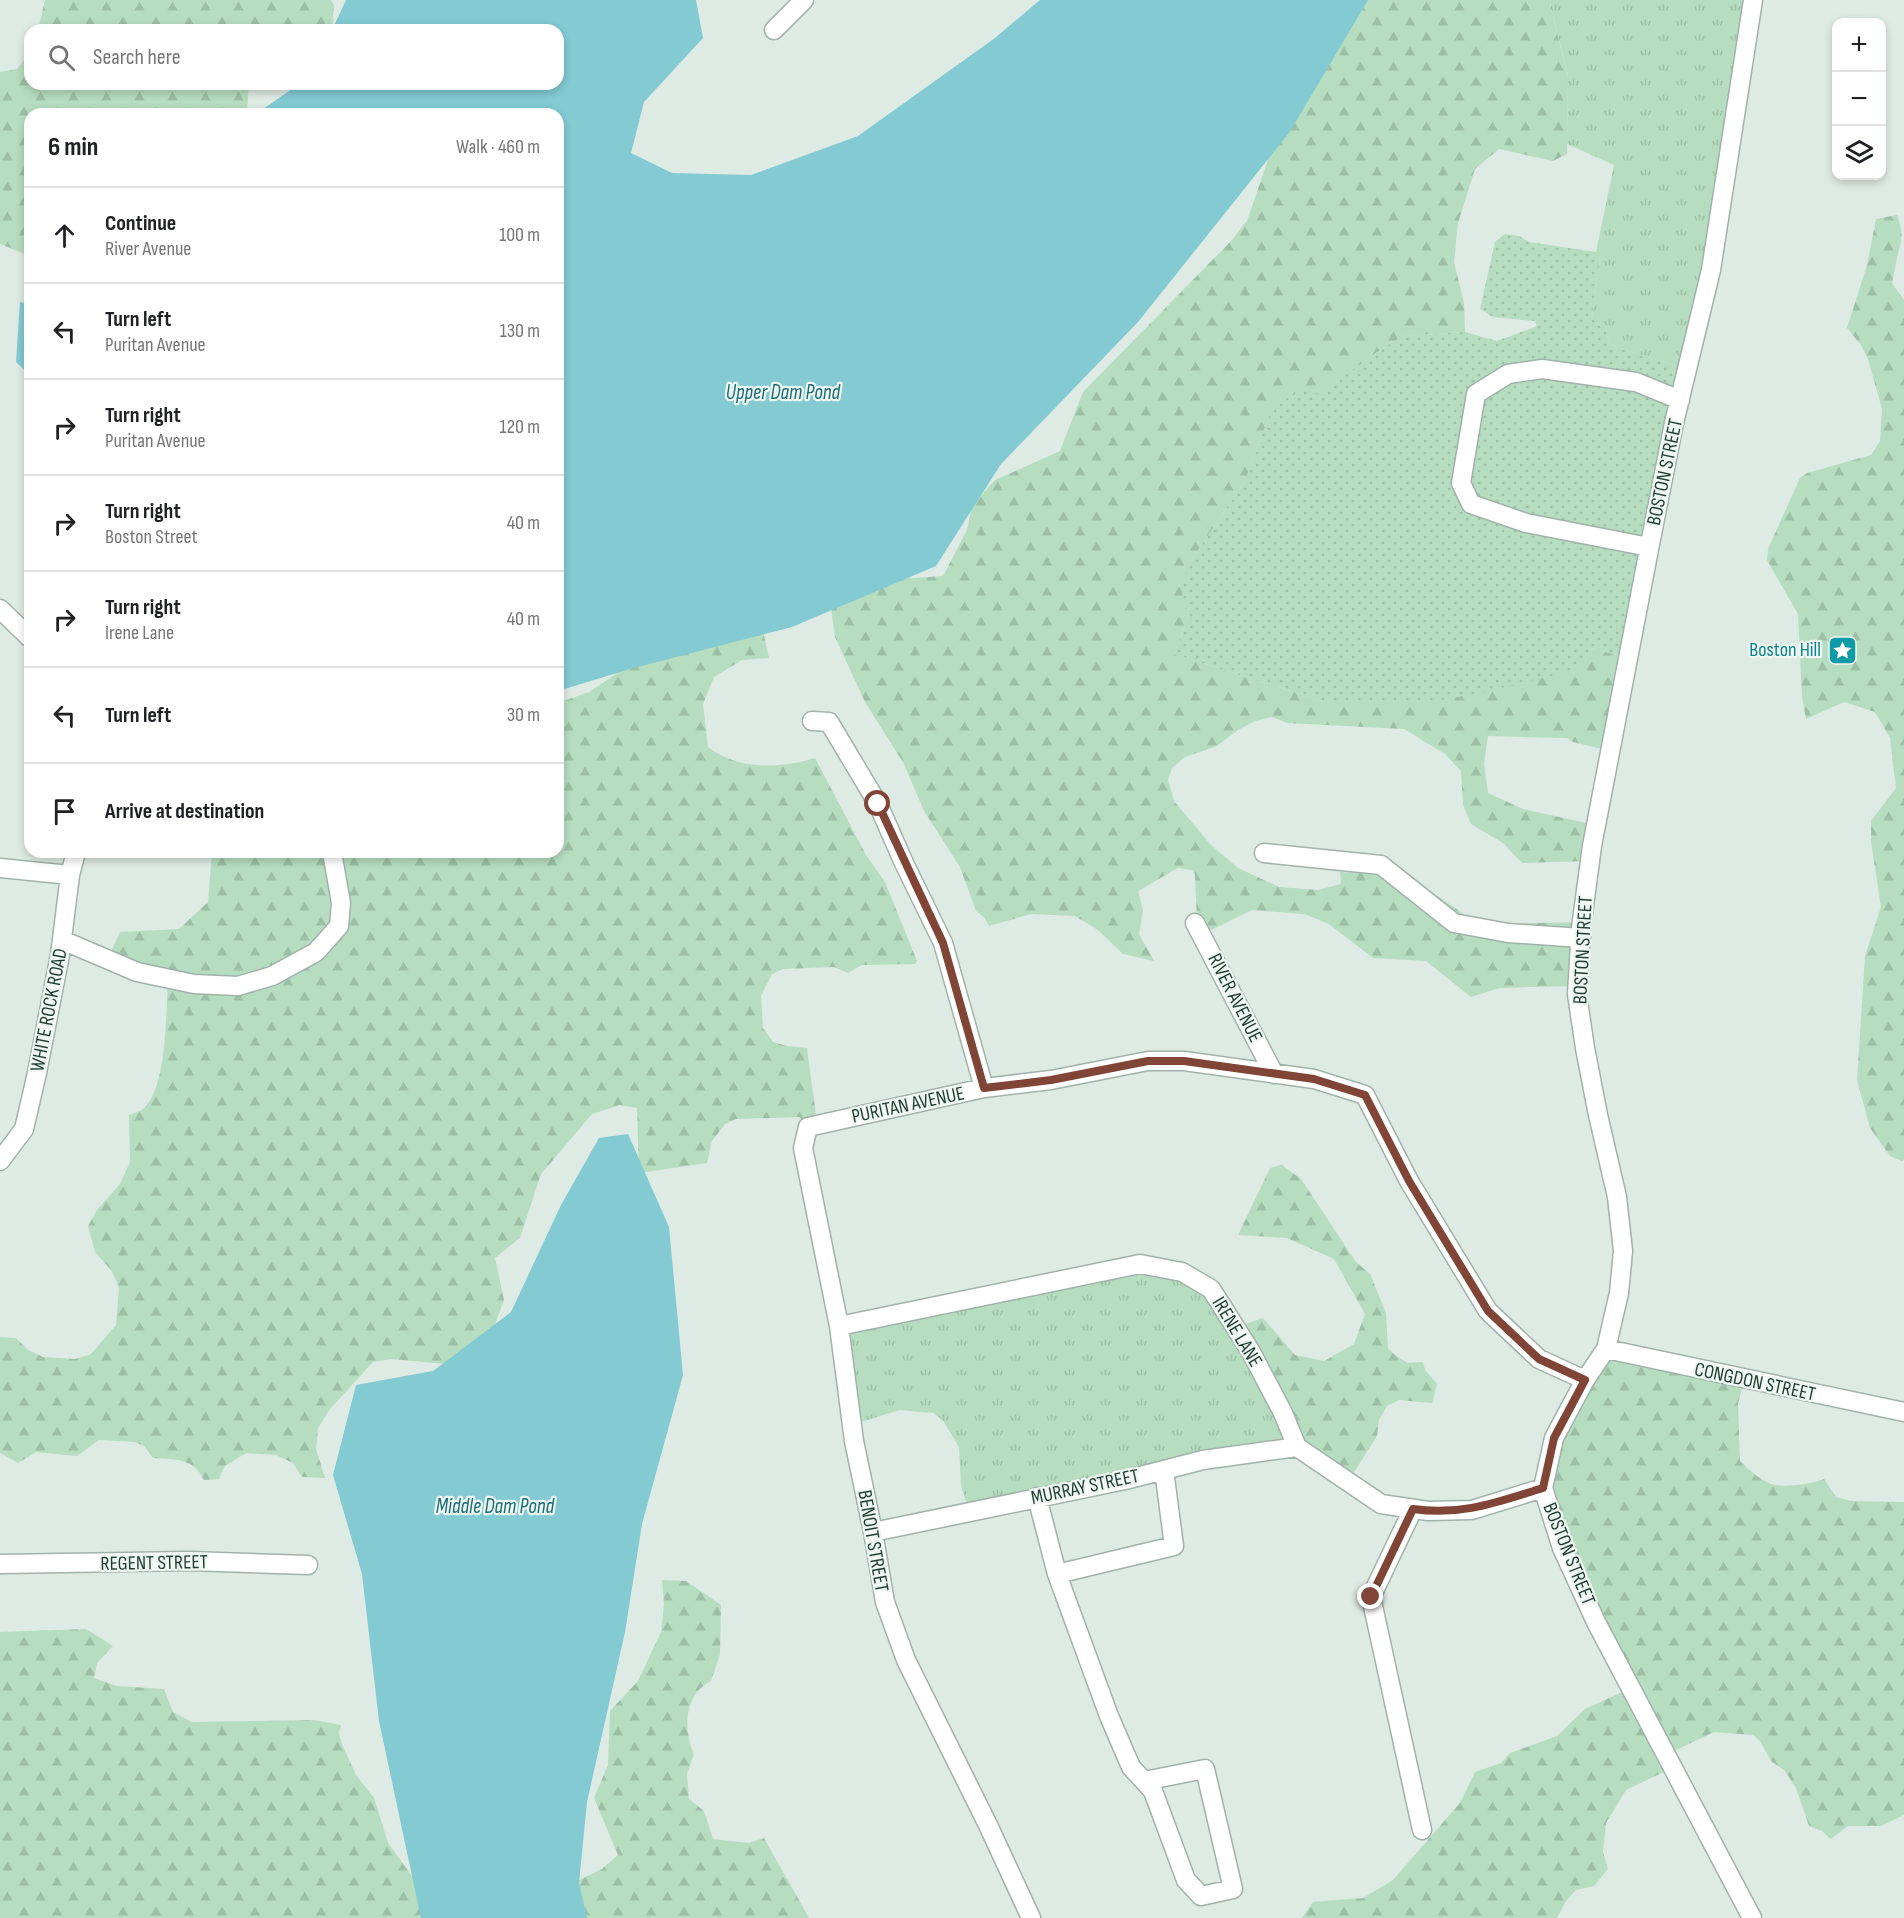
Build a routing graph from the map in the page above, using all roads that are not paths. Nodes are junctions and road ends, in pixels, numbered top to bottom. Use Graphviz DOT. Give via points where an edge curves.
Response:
graph roads {
  1 [pos="804,0"];
  2 [pos="1753,0"];
  3 [pos="774,30"];
  4 [pos="1680,400"];
  5 [pos="1649,547"];
  6 [pos="0,609"];
  7 [pos="24,632"];
  8 [pos="812,721"];
  9 [pos="1264,854"];
  10 [pos="74,858"];
  11 [pos="333,858"];
  12 [pos="0,868"];
  13 [pos="70,875"];
  14 [pos="1196,923"];
  15 [pos="1581,938"];
  16 [pos="62,940"];
  17 [pos="1274,1074"];
  18 [pos="984,1088"];
  19 [pos="804,1137"];
  20 [pos="0,1161"];
  21 [pos="839,1326"];
  22 [pos="1606,1349"];
  23 [pos="1585,1380"];
  24 [pos="1904,1412"];
  25 [pos="1297,1447"];
  26 [pos="1164,1470"];
  27 [pos="1543,1488"];
  28 [pos="1037,1497"];
  29 [pos="1413,1509"];
  30 [pos="873,1532"];
  31 [pos="0,1564"];
  32 [pos="308,1565"];
  33 [pos="1057,1574"];
  34 [pos="1144,1780"];
  35 [pos="1422,1830"];
  36 [pos="1031,1918"];
  37 [pos="1752,1918"];
  1 -- 3 [label="street"];
  2 -- 4 [label="street, BOSTON STREET" via="1711,270"];
  4 -- 5 [label="street, BOSTON STREET"];
  4 -- 5 [label="street" via="1636,382 1542,369 1508,374 1476,394 1461,483 1471,504 1526,523"];
  5 -- 15 [label="street, BOSTON STREET" via="1592,846"];
  6 -- 7 [label="street"];
  8 -- 18 [label="street" via="829,722 878,804 943,943"];
  9 -- 15 [label="street" via="1381,866 1454,923 1508,933"];
  10 -- 13 [label="street, WHITE ROCK ROAD"];
  11 -- 16 [label="street" via="341,903 339,926 316,952 272,976 238,986 194,984 136,972"];
  12 -- 13 [label="street"];
  13 -- 16 [label="street, WHITE ROCK ROAD"];
  14 -- 17 [label="street, RIVER AVENUE"];
  15 -- 22 [label="street, BOSTON STREET" via="1577,994 1617,1197 1623,1251 1619,1293"];
  16 -- 20 [label="street, WHITE ROCK ROAD" via="24,1129"];
  17 -- 18 [label="street, PURITAN AVENUE" via="1184,1061 1148,1061"];
  17 -- 23 [label="street, PURITAN AVENUE" via="1314,1079 1365,1095 1409,1181 1488,1311 1539,1359"];
  18 -- 19 [label="street, PURITAN AVENUE" via="808,1127"];
  19 -- 21 [label="street, BENOIT STREET" via="802,1148"];
  21 -- 25 [label="street, IRENE LANE" via="1140,1264 1182,1272 1211,1289 1251,1352"];
  21 -- 30 [label="street, BENOIT STREET" via="854,1441"];
  22 -- 23 [label="street, BOSTON STREET"];
  22 -- 24 [label="street, CONGDON STREET"];
  23 -- 27 [label="street, BOSTON STREET" via="1554,1438"];
  25 -- 26 [label="street, MURRAY STREET"];
  25 -- 29 [label="street" via="1380,1504"];
  26 -- 28 [label="street, MURRAY STREET"];
  26 -- 33 [label="street" via="1174,1546"];
  27 -- 29 [label="street" via="1472,1510"];
  27 -- 37 [label="street, BOSTON STREET" via="1562,1548 1596,1622"];
  28 -- 30 [label="street, MURRAY STREET"];
  28 -- 33 [label="street"];
  29 -- 35 [label="street" via="1371,1597"];
  30 -- 36 [label="street, BENOIT STREET" via="885,1602 906,1660"];
  31 -- 32 [label="street, REGENT STREET" via="190,1561"];
  33 -- 34 [label="street" via="1109,1716 1131,1767"];
  34 -- 34 [label="street" via="1154,1791 1186,1880 1201,1896 1233,1889 1205,1768"];
}
